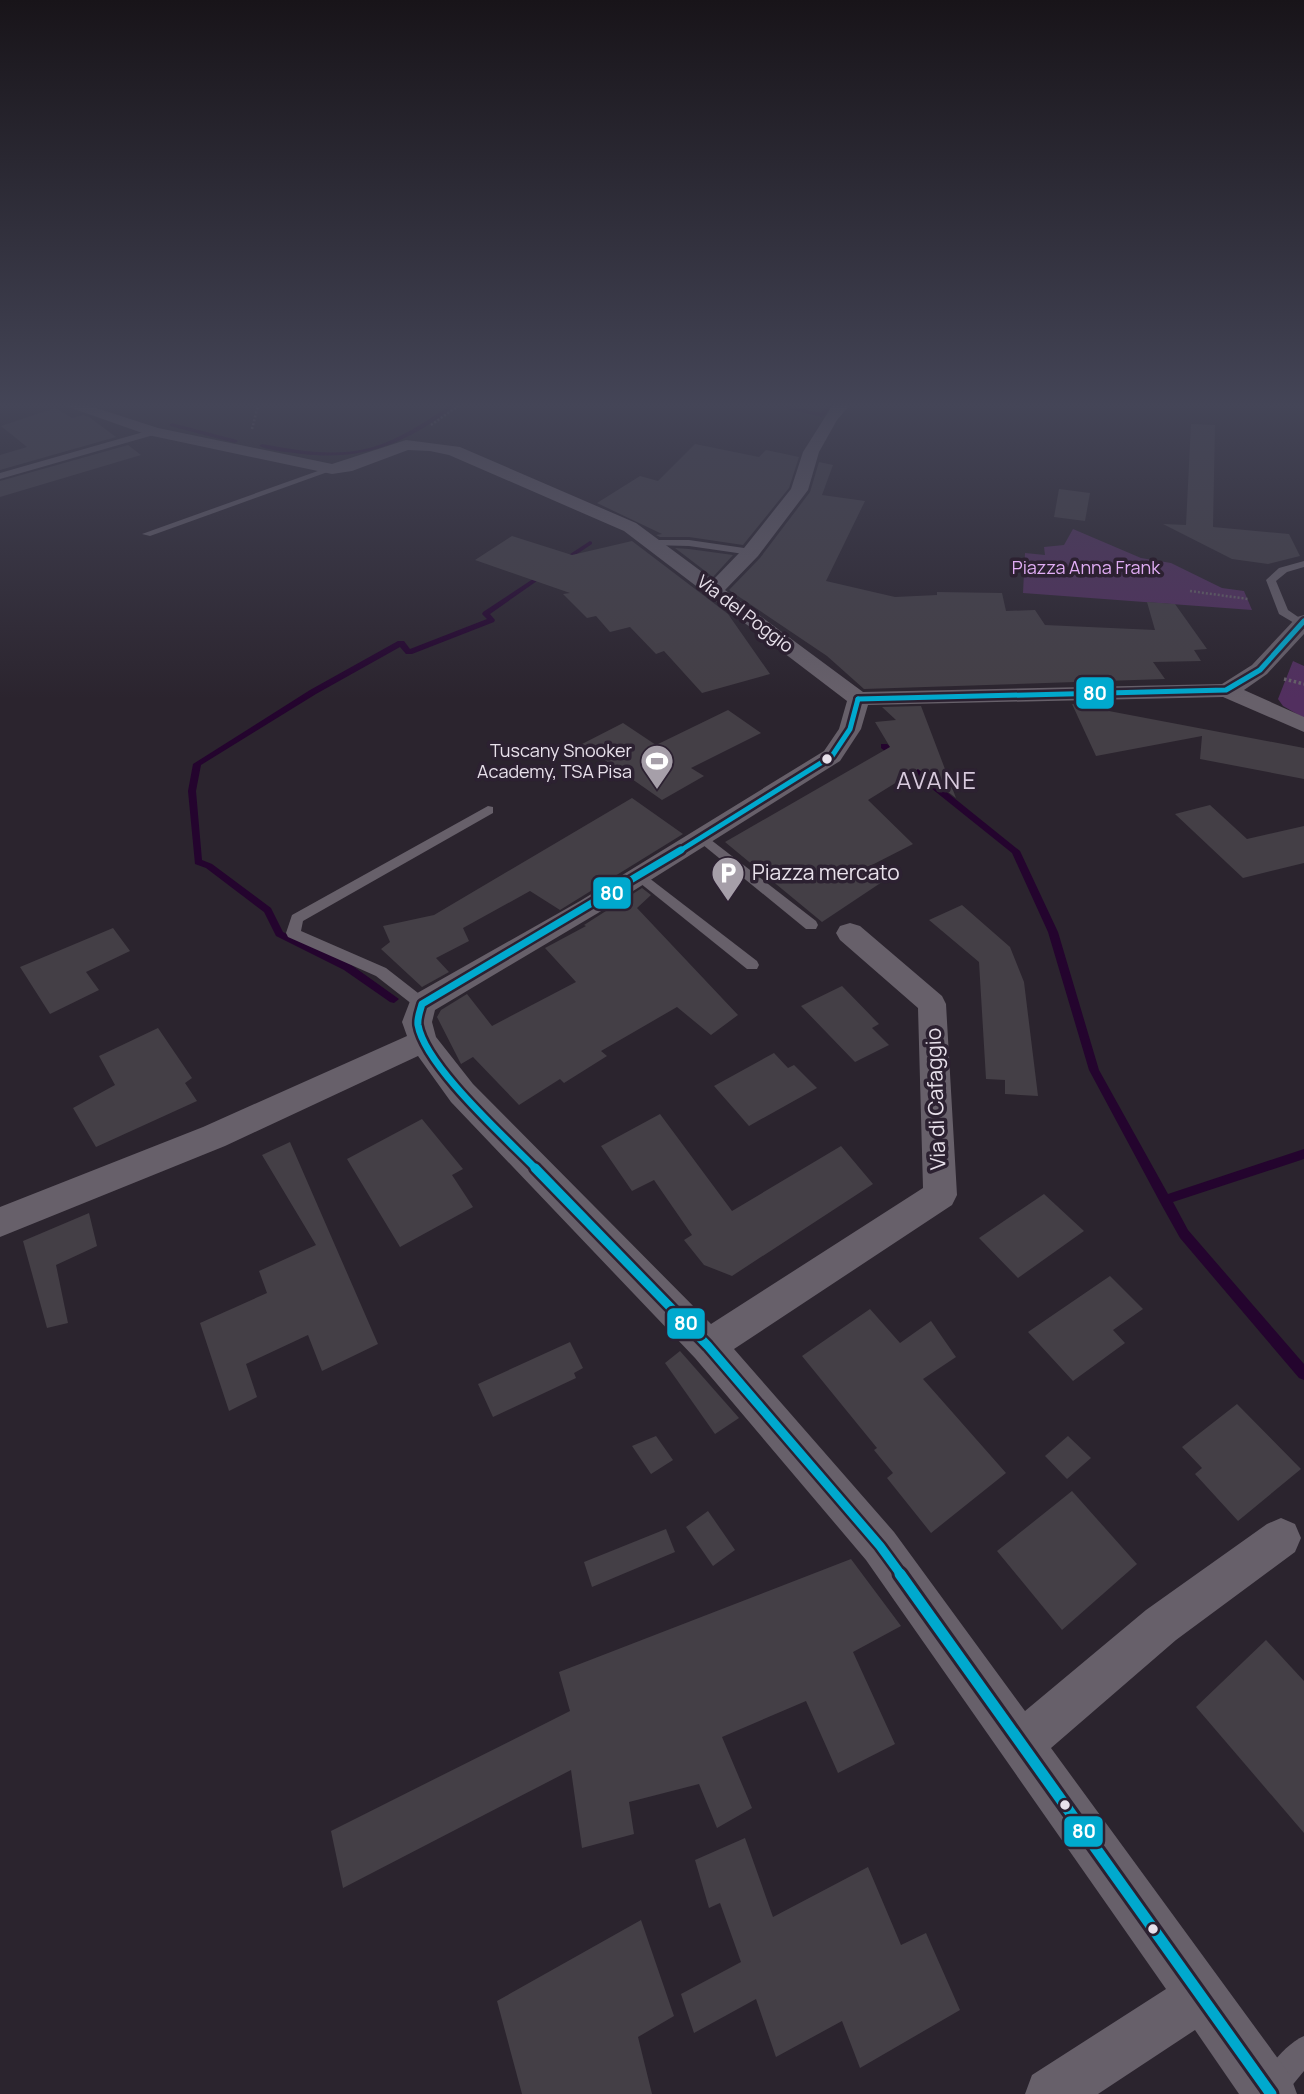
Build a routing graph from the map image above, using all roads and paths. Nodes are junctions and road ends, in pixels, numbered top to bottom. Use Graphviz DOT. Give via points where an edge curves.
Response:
graph roads {
  1 [pos="233,504"];
  2 [pos="576,504"];
  3 [pos="788,504"];
  4 [pos="147,534"];
  5 [pos="654,543"];
  6 [pos="751,552"];
  7 [pos="1304,564"];
  8 [pos="713,591"];
  9 [pos="1190,591"];
  10 [pos="1248,599"];
  11 [pos="1302,623"];
  12 [pos="1280,650"];
  13 [pos="1304,659"];
  14 [pos="1226,690"];
  15 [pos="858,699"];
  16 [pos="1304,725"];
  17 [pos="488,810"];
  18 [pos="702,837"];
  19 [pos="640,876"];
  20 [pos="811,925"];
  21 [pos="850,933"];
  22 [pos="752,965"];
  23 [pos="422,1004"];
  24 [pos="423,1041"];
  25 [pos="0,1222"];
  26 [pos="708,1346"];
  27 [pos="1281,1538"];
  28 [pos="1021,1744"];
  29 [pos="1200,1997"];
  30 [pos="1304,2050"];
  31 [pos="1270,2092"];
  32 [pos="1051,2094"];
  1 -- 4 [label="lane"];
  2 -- 5 [label="street, Via del Poggio"];
  3 -- 6 [label="street"];
  5 -- 6 [label="lane"];
  5 -- 8 [label="street, Via del Poggio"];
  6 -- 8 [label="street"];
  7 -- 11 [label="lane" via="1283,570 1271,580 1283,612"];
  8 -- 15 [label="street, Via del Poggio"];
  9 -- 10 [label="path"];
  11 -- 12 [label="street"];
  12 -- 13 [label="street"];
  12 -- 14 [label="street" via="1260,672"];
  14 -- 15 [label="street"];
  14 -- 16 [label="street"];
  15 -- 18 [label="street" via="856,719 832,756"];
  17 -- 23 [label="lane" via="297,918 293,933 381,972"];
  18 -- 19 [label="street"];
  18 -- 20 [label="lane"];
  19 -- 22 [label="lane"];
  19 -- 23 [label="street"];
  21 -- 26 [label="street, Via di Cafaggio" via="932,1004 940,1195"];
  23 -- 24 [label="street" via="417,1023"];
  24 -- 25 [label="street" via="310,1096"];
  24 -- 26 [label="street" via="462,1093"];
  26 -- 28 [label="street" via="880,1546"];
  27 -- 28 [label="street" via="1161,1625"];
  28 -- 29 [label="street"];
  29 -- 31 [label="street"];
  29 -- 32 [label="street"];
  30 -- 31 [label="lane"];
}
